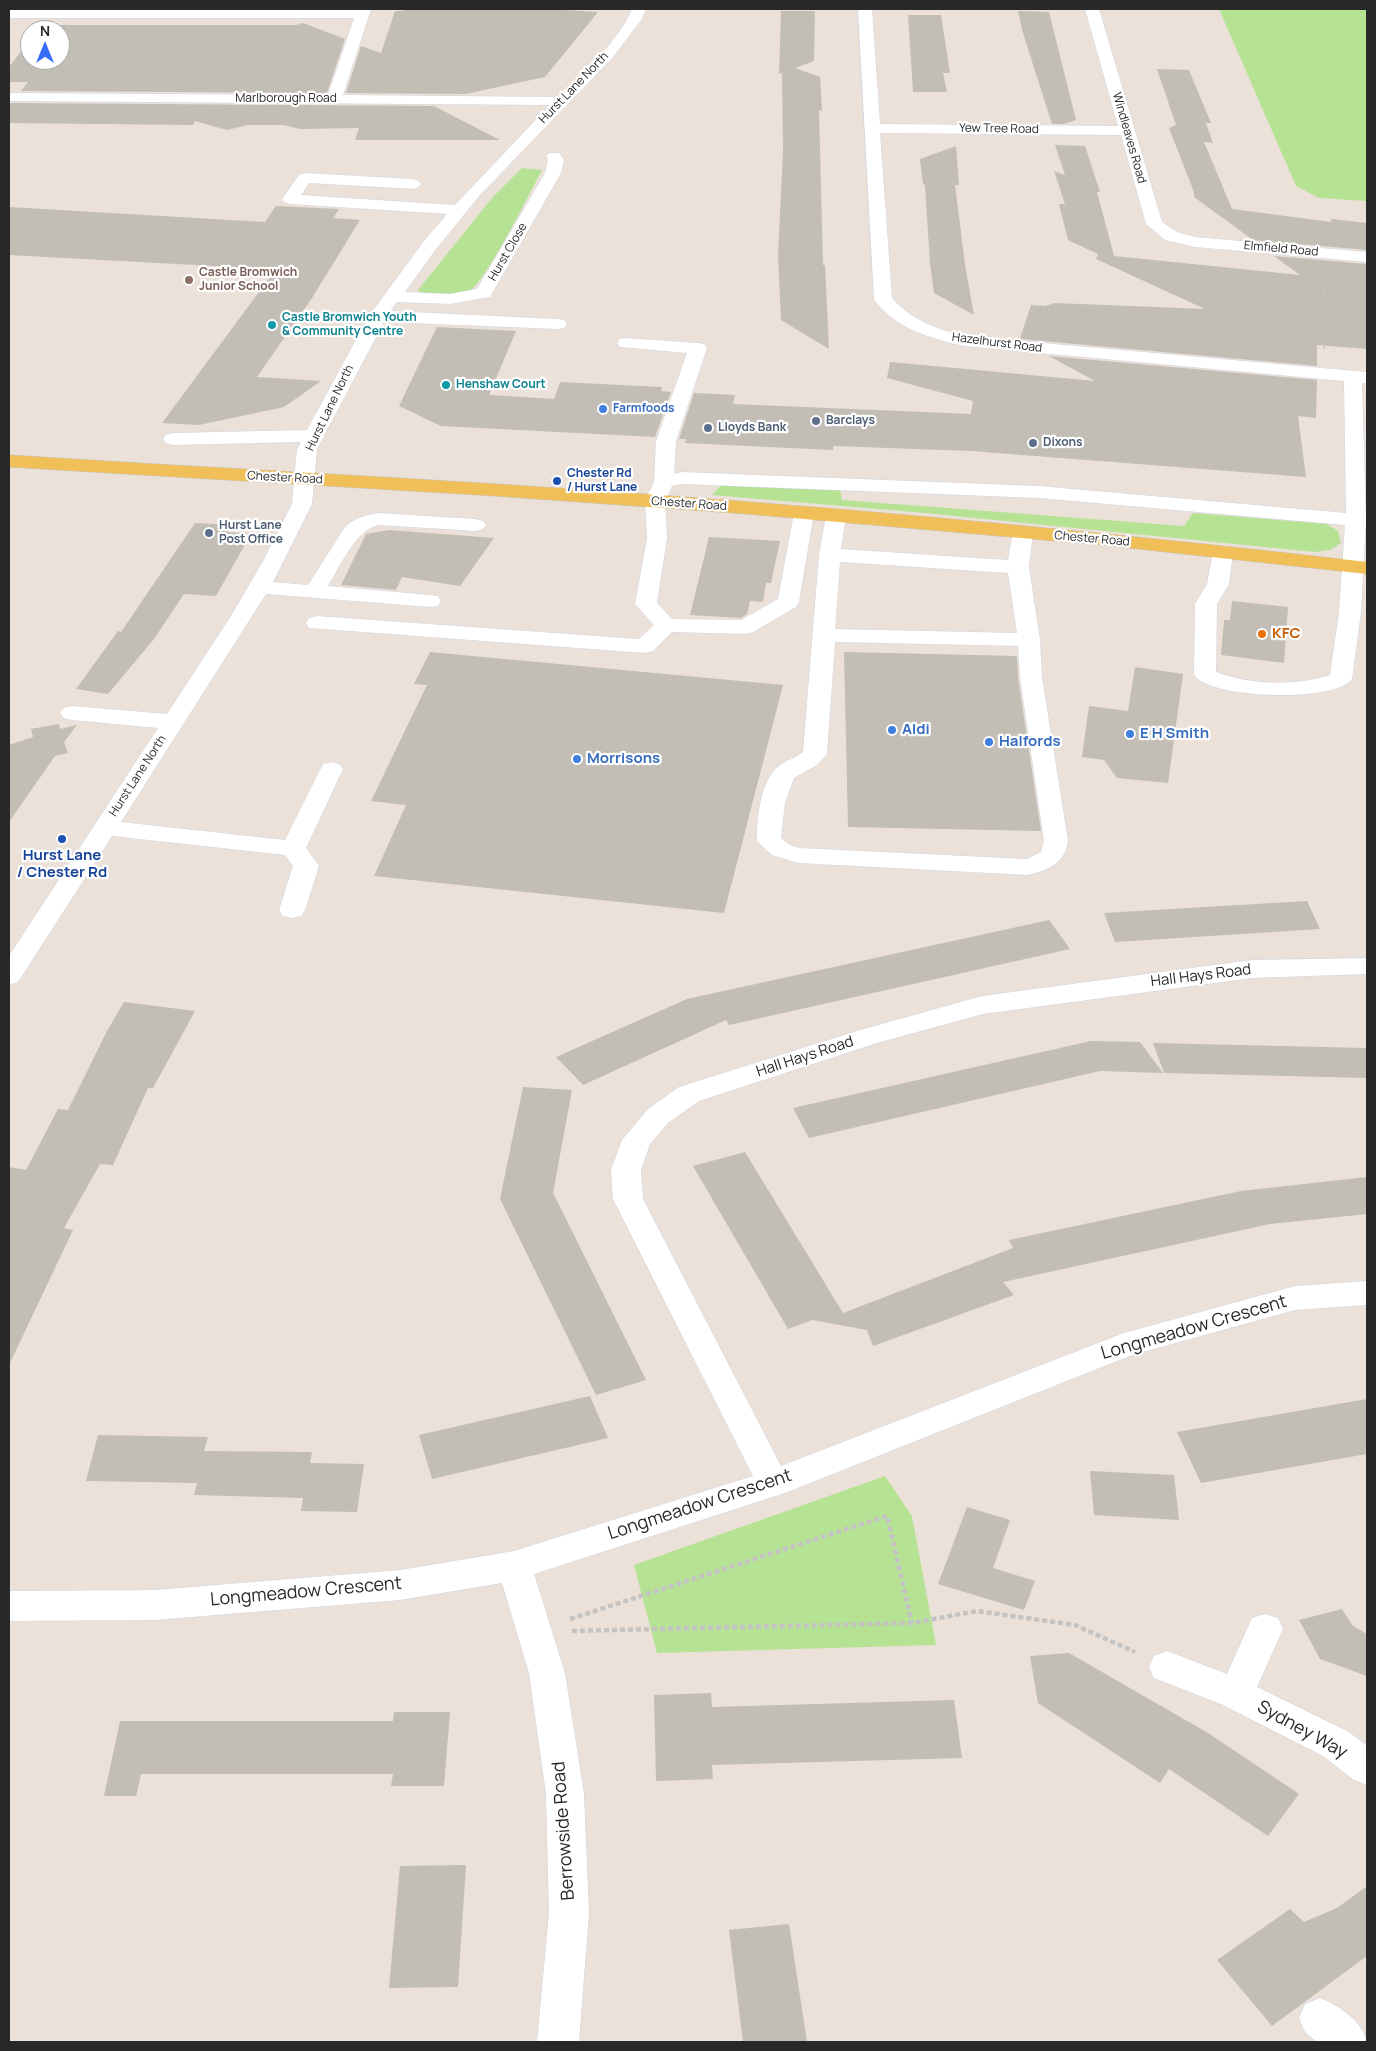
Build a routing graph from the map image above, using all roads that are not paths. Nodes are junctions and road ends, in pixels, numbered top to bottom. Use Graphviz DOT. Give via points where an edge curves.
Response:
graph roads {
  1 [pos="640,9"];
  2 [pos="865,9"];
  3 [pos="1092,9"];
  4 [pos="364,11"];
  5 [pos="9,14"];
  6 [pos="9,97"];
  7 [pos="334,99"];
  8 [pos="562,101"];
  9 [pos="873,128"];
  10 [pos="1126,131"];
  11 [pos="554,156"];
  12 [pos="413,184"];
  13 [pos="459,210"];
  14 [pos="1195,242"];
  15 [pos="1367,257"];
  16 [pos="394,296"];
  17 [pos="378,316"];
  18 [pos="558,324"];
  19 [pos="626,343"];
  20 [pos="1360,377"];
  21 [pos="1361,420"];
  22 [pos="314,436"];
  23 [pos="173,439"];
  24 [pos="9,461"];
  25 [pos="306,480"];
  26 [pos="664,482"];
  27 [pos="655,501"];
  28 [pos="804,513"];
  29 [pos="836,515"];
  30 [pos="1356,520"];
  31 [pos="476,525"];
  32 [pos="1023,532"];
  33 [pos="1224,552"];
  34 [pos="830,555"];
  35 [pos="1018,567"];
  36 [pos="1360,567"];
  37 [pos="259,587"];
  38 [pos="314,592"];
  39 [pos="430,601"];
  40 [pos="317,623"];
  41 [pos="666,625"];
  42 [pos="824,636"];
  43 [pos="1029,640"];
  44 [pos="72,714"];
  45 [pos="173,722"];
  46 [pos="331,769"];
  47 [pos="105,828"];
  48 [pos="293,848"];
  49 [pos="292,910"];
  50 [pos="1367,966"];
  51 [pos="9,976"];
  52 [pos="1367,1293"];
  53 [pos="773,1483"];
  54 [pos="514,1566"];
  55 [pos="9,1606"];
  56 [pos="1265,1629"];
  57 [pos="1168,1667"];
  58 [pos="1236,1694"];
  59 [pos="1367,1768"];
  60 [pos="558,2042"];
  1 -- 8 [label="street, Hurst Lane North" via="608,54"];
  2 -- 9 [label="street, Hazelhurst Road"];
  3 -- 10 [label="street, Windleaves Road"];
  4 -- 5 [label="street"];
  4 -- 7 [label="street"];
  6 -- 7 [label="street, Marlborough Road"];
  7 -- 8 [label="street, Marlborough Road"];
  8 -- 13 [label="street, Hurst Lane North"];
  9 -- 10 [label="street, Yew Tree Road"];
  9 -- 20 [label="street, Hazelhurst Road" via="883,299 902,319 964,341"];
  10 -- 14 [label="street, Windleaves Road" via="1154,224 1171,236"];
  11 -- 16 [label="street, Hurst Close" via="553,173 484,293 466,299 447,300"];
  12 -- 13 [label="street" via="305,178 290,199"];
  13 -- 16 [label="street, Hurst Lane North"];
  14 -- 15 [label="street, Elmfield Road"];
  16 -- 17 [label="street, Hurst Lane North"];
  17 -- 18 [label="street"];
  17 -- 22 [label="street, Hurst Lane North"];
  19 -- 26 [label="street" via="698,348 666,441"];
  20 -- 21 [label="street"];
  21 -- 30 [label="street"];
  22 -- 23 [label="street"];
  22 -- 25 [label="street, Hurst Lane North" via="307,449"];
  24 -- 25 [label="main road, Chester Road"];
  25 -- 27 [label="main road, Chester Road"];
  25 -- 37 [label="street, Hurst Lane North" via="299,512"];
  26 -- 27 [label="street"];
  26 -- 30 [label="street" via="682,478 1040,492"];
  27 -- 28 [label="main road, Chester Road"];
  27 -- 41 [label="street" via="657,538 646,604"];
  28 -- 29 [label="main road, Chester Road"];
  28 -- 41 [label="street" via="788,602 745,627"];
  29 -- 32 [label="main road, Chester Road"];
  29 -- 34 [label="street"];
  30 -- 36 [label="street"];
  31 -- 38 [label="street" via="367,521 352,530"];
  32 -- 33 [label="main road, Chester Road"];
  32 -- 35 [label="street"];
  33 -- 36 [label="main road, Chester Road"];
  33 -- 36 [label="street" via="1218,584 1206,604 1205,675 1227,684 1280,689 1316,687 1341,679"];
  34 -- 35 [label="street"];
  34 -- 42 [label="street"];
  35 -- 43 [label="street"];
  37 -- 38 [label="street"];
  37 -- 45 [label="street, Hurst Lane North"];
  38 -- 39 [label="street"];
  40 -- 41 [label="street" via="645,646"];
  42 -- 43 [label="street"];
  42 -- 43 [label="street" via="815,754 808,761 787,770 780,778 768,831 769,842 781,850 798,854 1028,867 1047,862 1056,850 1031,677"];
  44 -- 45 [label="street"];
  45 -- 47 [label="street, Hurst Lane North"];
  46 -- 48 [label="street"];
  47 -- 48 [label="street"];
  47 -- 51 [label="street, Hurst Lane North"];
  48 -- 49 [label="street" via="306,866"];
  50 -- 53 [label="street, Hall Hays Road" via="1252,969 982,1005 867,1037 690,1094 658,1116 637,1140 626,1170 628,1199"];
  52 -- 53 [label="street, Longmeadow Crescent" via="1295,1298 1124,1345"];
  53 -- 54 [label="street, Longmeadow Crescent"];
  54 -- 55 [label="street, Longmeadow Crescent" via="400,1585 165,1604"];
  54 -- 60 [label="street, Berrowside Road" via="547,1673 565,1794 569,1913"];
  56 -- 58 [label="street"];
  57 -- 58 [label="street, Sydney Way"];
  58 -- 59 [label="street, Sydney Way" via="1336,1744"];
}
